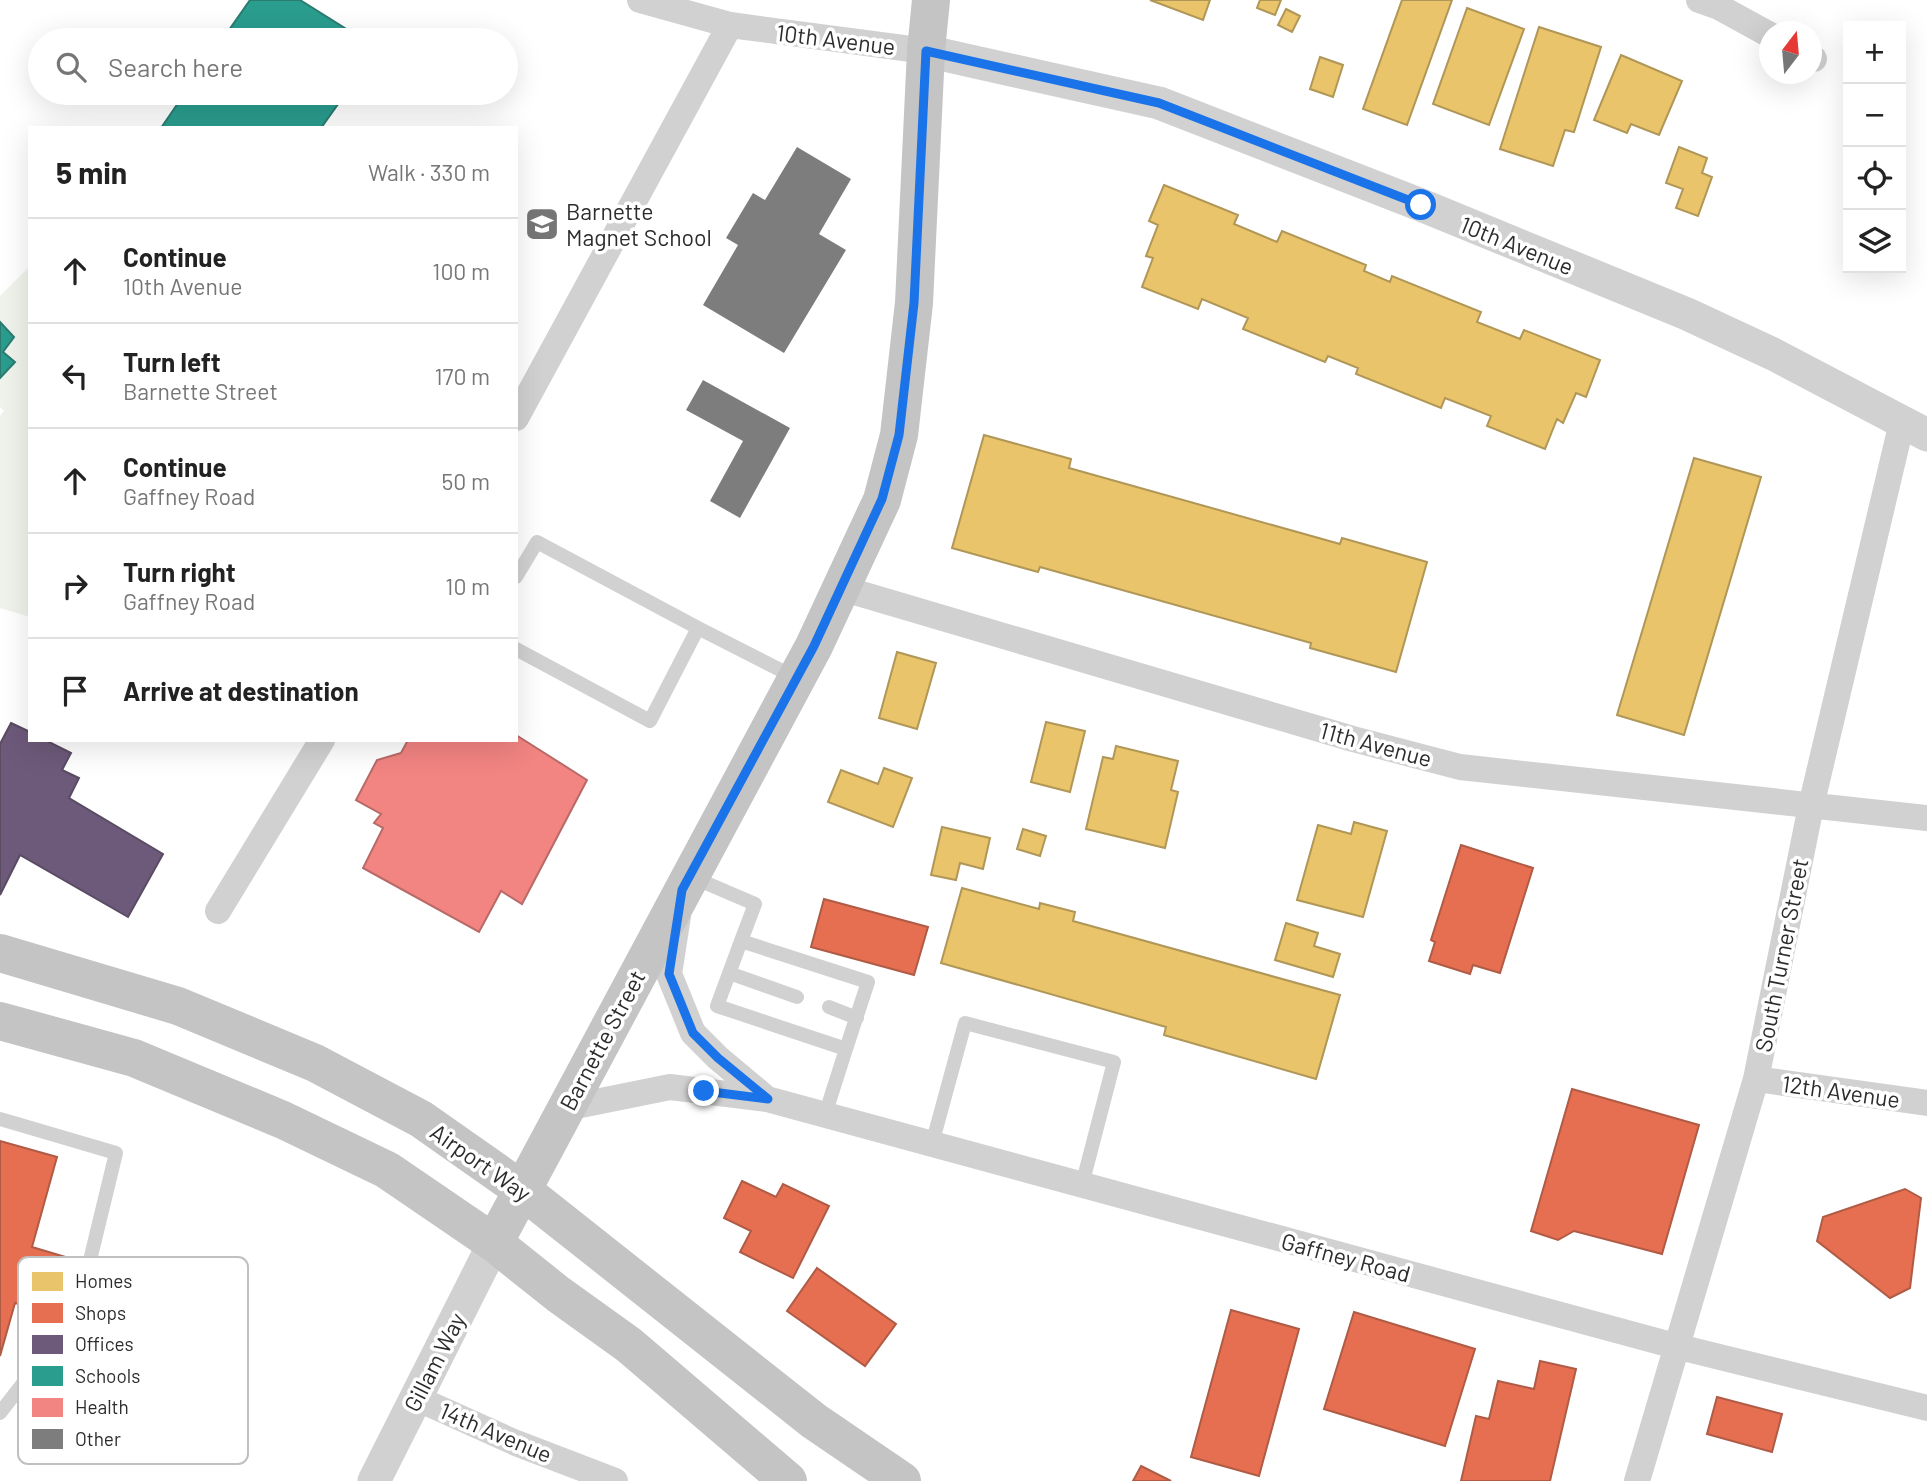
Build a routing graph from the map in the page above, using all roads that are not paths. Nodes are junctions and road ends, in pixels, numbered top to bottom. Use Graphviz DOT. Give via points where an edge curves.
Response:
graph roads {
  1 [pos="640,0"];
  2 [pos="931,0"];
  3 [pos="1699,0"];
  4 [pos="730,25"];
  5 [pos="1759,29"];
  6 [pos="926,51"];
  7 [pos="518,414"];
  8 [pos="1914,429"];
  9 [pos="518,574"];
  10 [pos="841,588"];
  11 [pos="698,628"];
  12 [pos="518,650"];
  13 [pos="796,678"];
  14 [pos="321,742"];
  15 [pos="1811,806"];
  16 [pos="1927,818"];
  17 [pos="686,883"];
  18 [pos="218,911"];
  19 [pos="741,941"];
  20 [pos="0,953"];
  21 [pos="729,973"];
  22 [pos="797,997"];
  23 [pos="829,1007"];
  24 [pos="857,1018"];
  25 [pos="0,1021"];
  26 [pos="846,1049"];
  27 [pos="1756,1079"];
  28 [pos="768,1099"];
  29 [pos="1927,1103"];
  30 [pos="566,1108"];
  31 [pos="825,1115"];
  32 [pos="0,1119"];
  33 [pos="932,1144"];
  34 [pos="1082,1185"];
  35 [pos="522,1190"];
  36 [pos="494,1243"];
  37 [pos="91,1257"];
  38 [pos="1675,1346"];
  39 [pos="18,1390"];
  40 [pos="416,1398"];
  41 [pos="1927,1408"];
  42 [pos="0,1413"];
  43 [pos="374,1481"];
  44 [pos="615,1481"];
  45 [pos="789,1481"];
  46 [pos="902,1481"];
  47 [pos="1637,1481"];
  1 -- 4 [label="street, 10th Avenue"];
  2 -- 6 [label="main road, Barnette Street"];
  3 -- 5 [label="street"];
  4 -- 6 [label="street, 10th Avenue"];
  4 -- 7 [label="street"];
  6 -- 8 [label="street, 10th Avenue" via="1159,103 1687,314"];
  6 -- 10 [label="main road, Barnette Street" via="914,303 899,435 882,499"];
  8 -- 15 [label="street, South Turner Street"];
  9 -- 11 [label="lane" via="537,542"];
  10 -- 13 [label="main road, Barnette Street"];
  10 -- 15 [label="street, 11th Avenue" via="1461,767"];
  11 -- 12 [label="lane" via="650,721"];
  11 -- 13 [label="lane"];
  13 -- 17 [label="main road, Barnette Street"];
  14 -- 18 [label="street"];
  15 -- 16 [label="street, 11th Avenue"];
  15 -- 27 [label="street, South Turner Street"];
  17 -- 19 [label="lane" via="755,904"];
  17 -- 28 [label="street, Gaffney Road" via="669,974 683,1011 693,1033"];
  17 -- 30 [label="main road, Barnette Street"];
  19 -- 21 [label="lane"];
  19 -- 24 [label="lane" via="868,982"];
  20 -- 35 [label="main road, Airport Way" via="178,1006 315,1063 421,1119"];
  21 -- 22 [label="lane"];
  21 -- 26 [label="lane" via="717,1006"];
  23 -- 24 [label="lane"];
  24 -- 26 [label="lane"];
  25 -- 36 [label="main road" via="134,1058 283,1120 387,1170"];
  26 -- 31 [label="lane"];
  27 -- 29 [label="street, 12th Avenue"];
  27 -- 38 [label="street, South Turner Street"];
  28 -- 30 [label="street, Gaffney Road" via="670,1087"];
  28 -- 31 [label="street, Gaffney Road"];
  30 -- 35 [label="main road, Barnette Street"];
  31 -- 33 [label="street, Gaffney Road"];
  32 -- 37 [label="lane" via="117,1153"];
  33 -- 34 [label="street, Gaffney Road"];
  33 -- 34 [label="lane" via="965,1023 1114,1062"];
  34 -- 38 [label="street, Gaffney Road"];
  35 -- 36 [label="main road, Barnette Street"];
  35 -- 46 [label="main road, Airport Way" via="814,1422"];
  36 -- 40 [label="street, Gillam Way"];
  36 -- 45 [label="main road" via="629,1345"];
  38 -- 41 [label="street, Gaffney Road"];
  38 -- 47 [label="street, South Turner Street"];
  39 -- 42 [label="lane"];
  40 -- 43 [label="street, Gillam Way"];
  40 -- 44 [label="street, 14th Avenue"];
}
